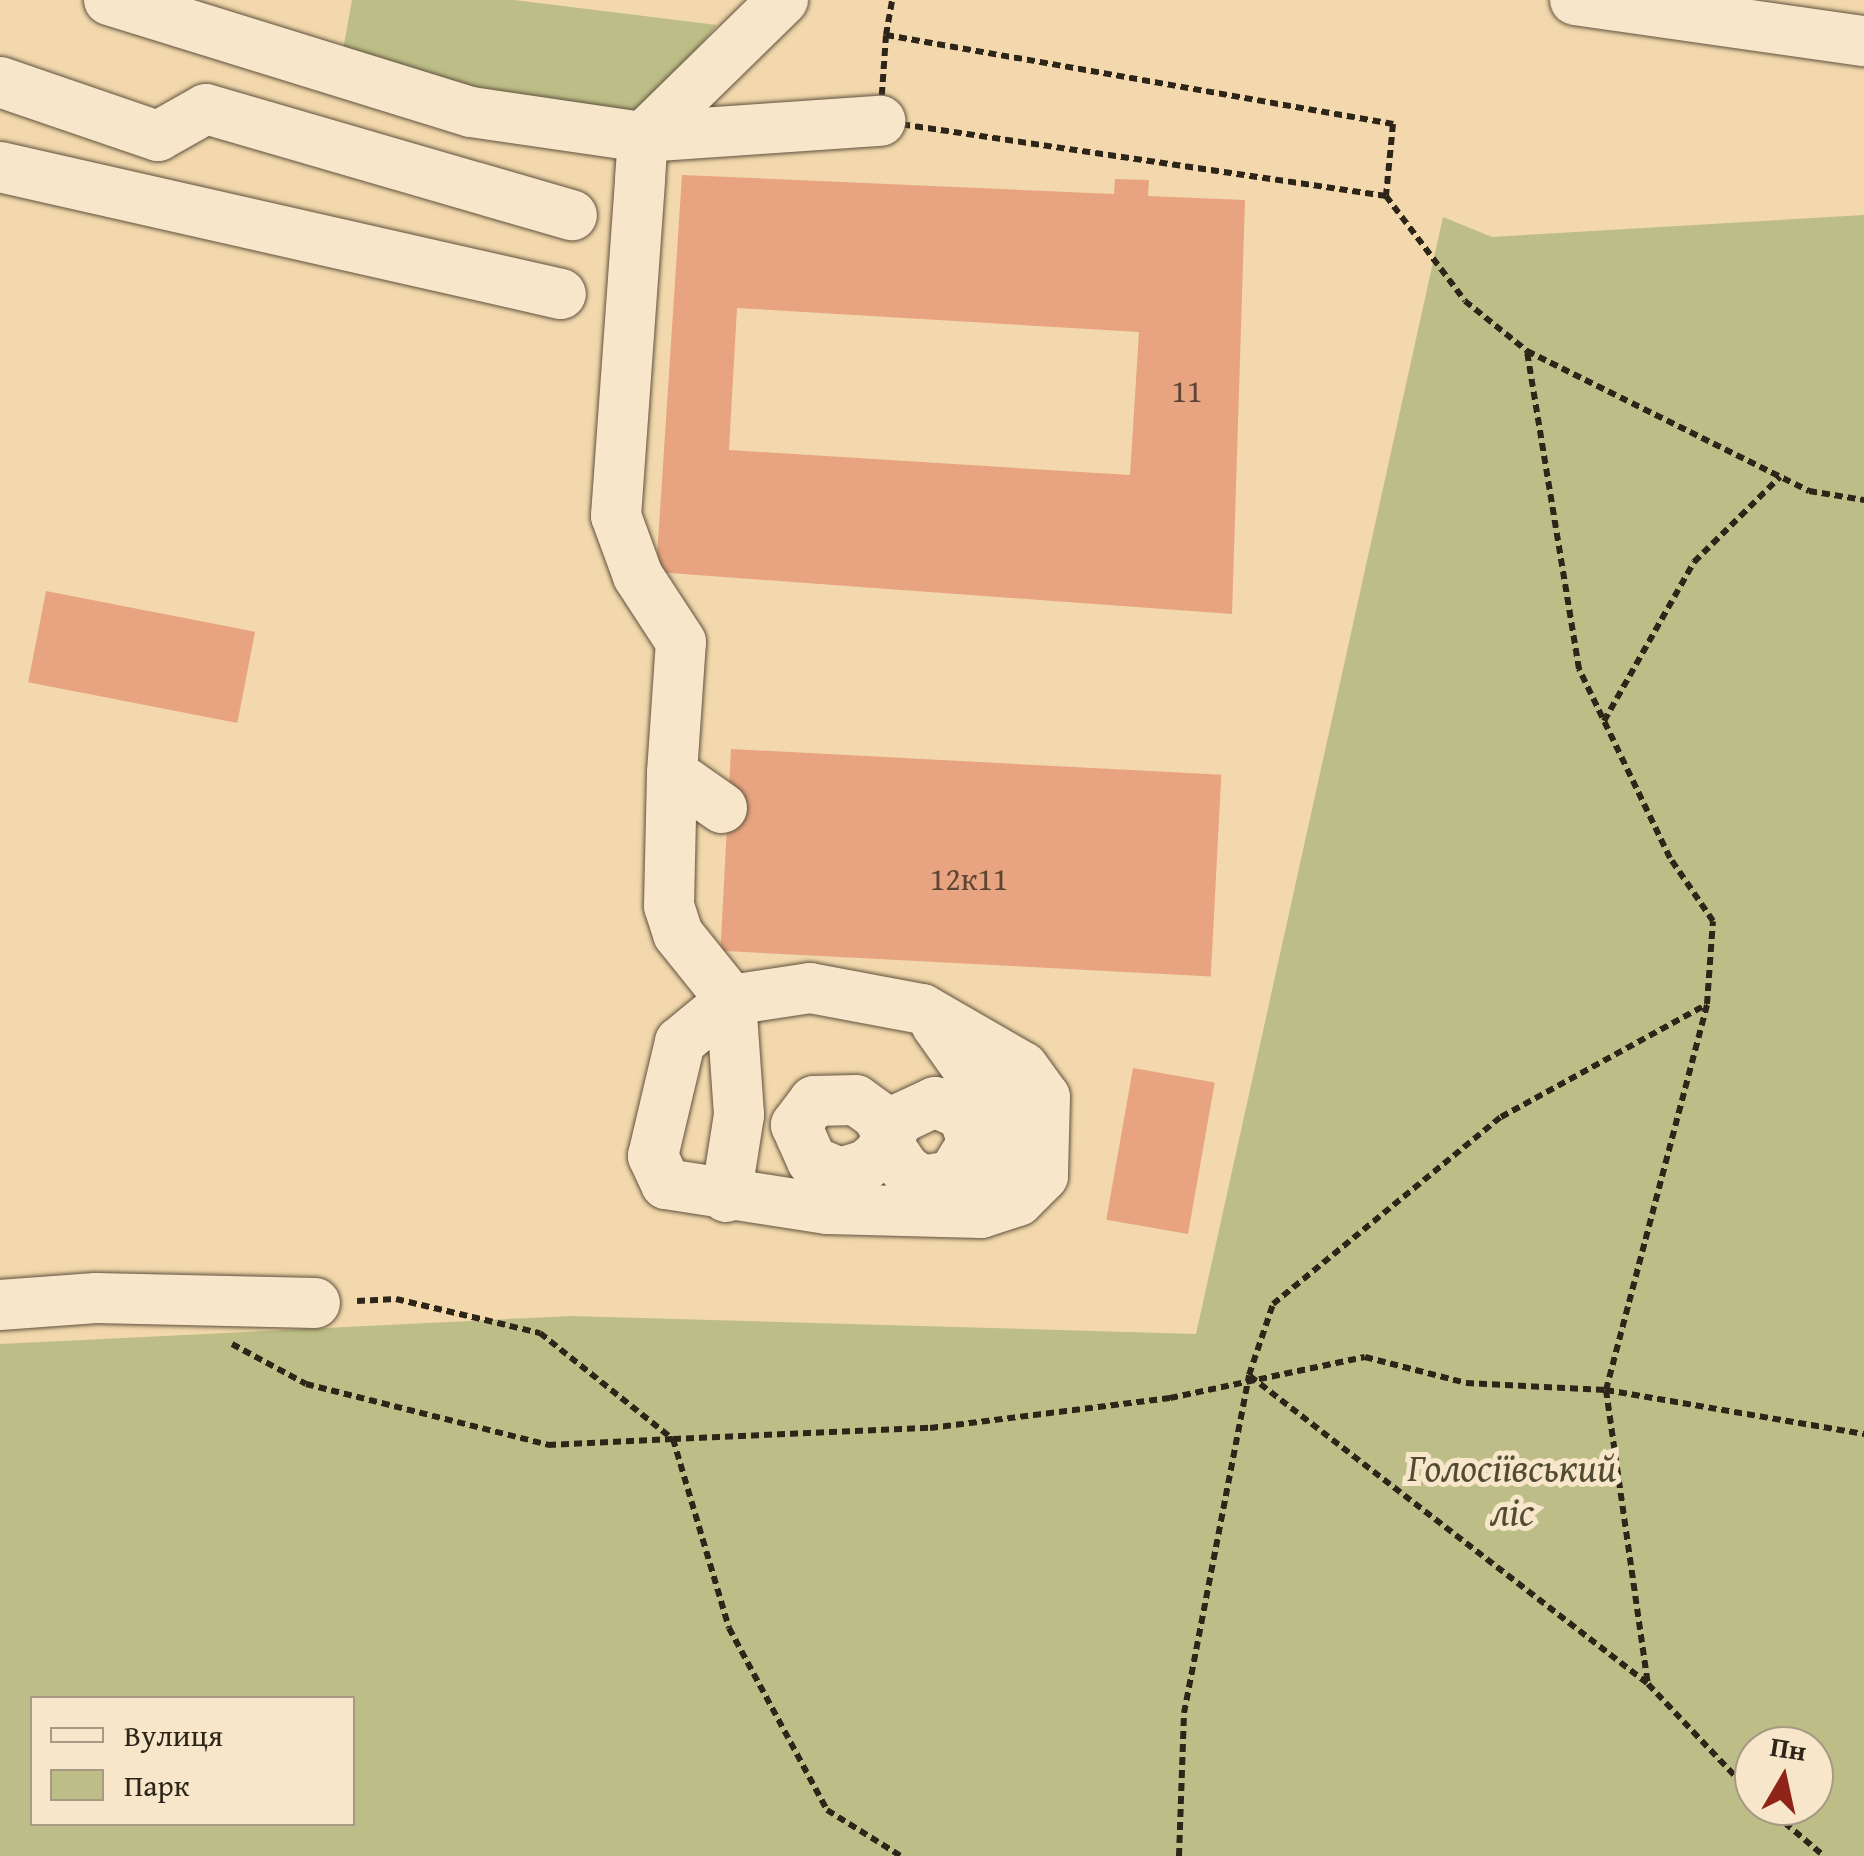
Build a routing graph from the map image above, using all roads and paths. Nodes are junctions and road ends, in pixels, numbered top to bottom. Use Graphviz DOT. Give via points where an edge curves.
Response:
graph roads {
  1 [pos="109,0"];
  2 [pos="783,0"];
  3 [pos="892,0"];
  4 [pos="1575,0"];
  5 [pos="886,35"];
  6 [pos="1864,41"];
  7 [pos="0,82"];
  8 [pos="880,121"];
  9 [pos="644,136"];
  10 [pos="0,167"];
  11 [pos="1386,196"];
  12 [pos="572,215"];
  13 [pos="560,294"];
  14 [pos="1527,351"];
  15 [pos="1780,477"];
  16 [pos="1864,500"];
  17 [pos="1604,722"];
  18 [pos="672,773"];
  19 [pos="722,808"];
  20 [pos="730,1000"];
  21 [pos="1707,1004"];
  22 [pos="739,1115"];
  23 [pos="888,1136"];
  24 [pos="726,1197"];
  25 [pos="315,1303"];
  26 [pos="0,1306"];
  27 [pos="227,1341"];
  28 [pos="1249,1375"];
  29 [pos="1606,1390"];
  30 [pos="1864,1434"];
  31 [pos="673,1439"];
  32 [pos="1648,1684"];
  33 [pos="1734,1775"];
  34 [pos="1789,1826"];
  35 [pos="901,1856"];
  36 [pos="1179,1856"];
  37 [pos="1824,1856"];
  1 -- 9 [label="lane" via="471,112"];
  2 -- 9 [label="lane"];
  3 -- 5 [label="path"];
  4 -- 6 [label="lane"];
  5 -- 8 [label="path"];
  5 -- 11 [label="path" via="1393,124"];
  7 -- 12 [label="lane" via="158,136 206,109"];
  8 -- 9 [label="lane"];
  8 -- 11 [label="path"];
  9 -- 18 [label="lane" via="616,516 638,576 681,642"];
  10 -- 13 [label="lane"];
  11 -- 14 [label="path" via="1465,301"];
  14 -- 15 [label="path"];
  14 -- 17 [label="path" via="1578,669"];
  15 -- 16 [label="path"];
  15 -- 17 [label="path" via="1694,562"];
  17 -- 21 [label="path" via="1670,858 1712,921"];
  18 -- 19 [label="lane"];
  18 -- 20 [label="lane" via="669,906 678,934"];
  20 -- 22 [label="lane"];
  20 -- 24 [label="lane" via="680,1042 653,1156 666,1184"];
  20 -- 24 [label="lane" via="810,988 922,1009 1023,1066 1044,1097 1043,1176 1018,1201 981,1213"];
  21 -- 28 [label="path" via="1501,1117 1273,1304"];
  21 -- 29 [label="path"];
  22 -- 23 [label="lane" via="796,1125 812,1161 840,1173 866,1164"];
  22 -- 24 [label="lane"];
  25 -- 26 [label="lane"];
  25 -- 31 [label="path" via="396,1298 540,1333"];
  27 -- 31 [label="path" via="306,1384 548,1446"];
  28 -- 29 [label="path" via="1365,1357 1466,1383"];
  28 -- 31 [label="path" via="1170,1398 930,1428"];
  28 -- 32 [label="path"];
  28 -- 36 [label="path" via="1184,1713"];
  29 -- 30 [label="path"];
  29 -- 32 [label="path"];
  31 -- 35 [label="path" via="729,1628 827,1810"];
  32 -- 33 [label="path"];
  34 -- 37 [label="path"];
}
